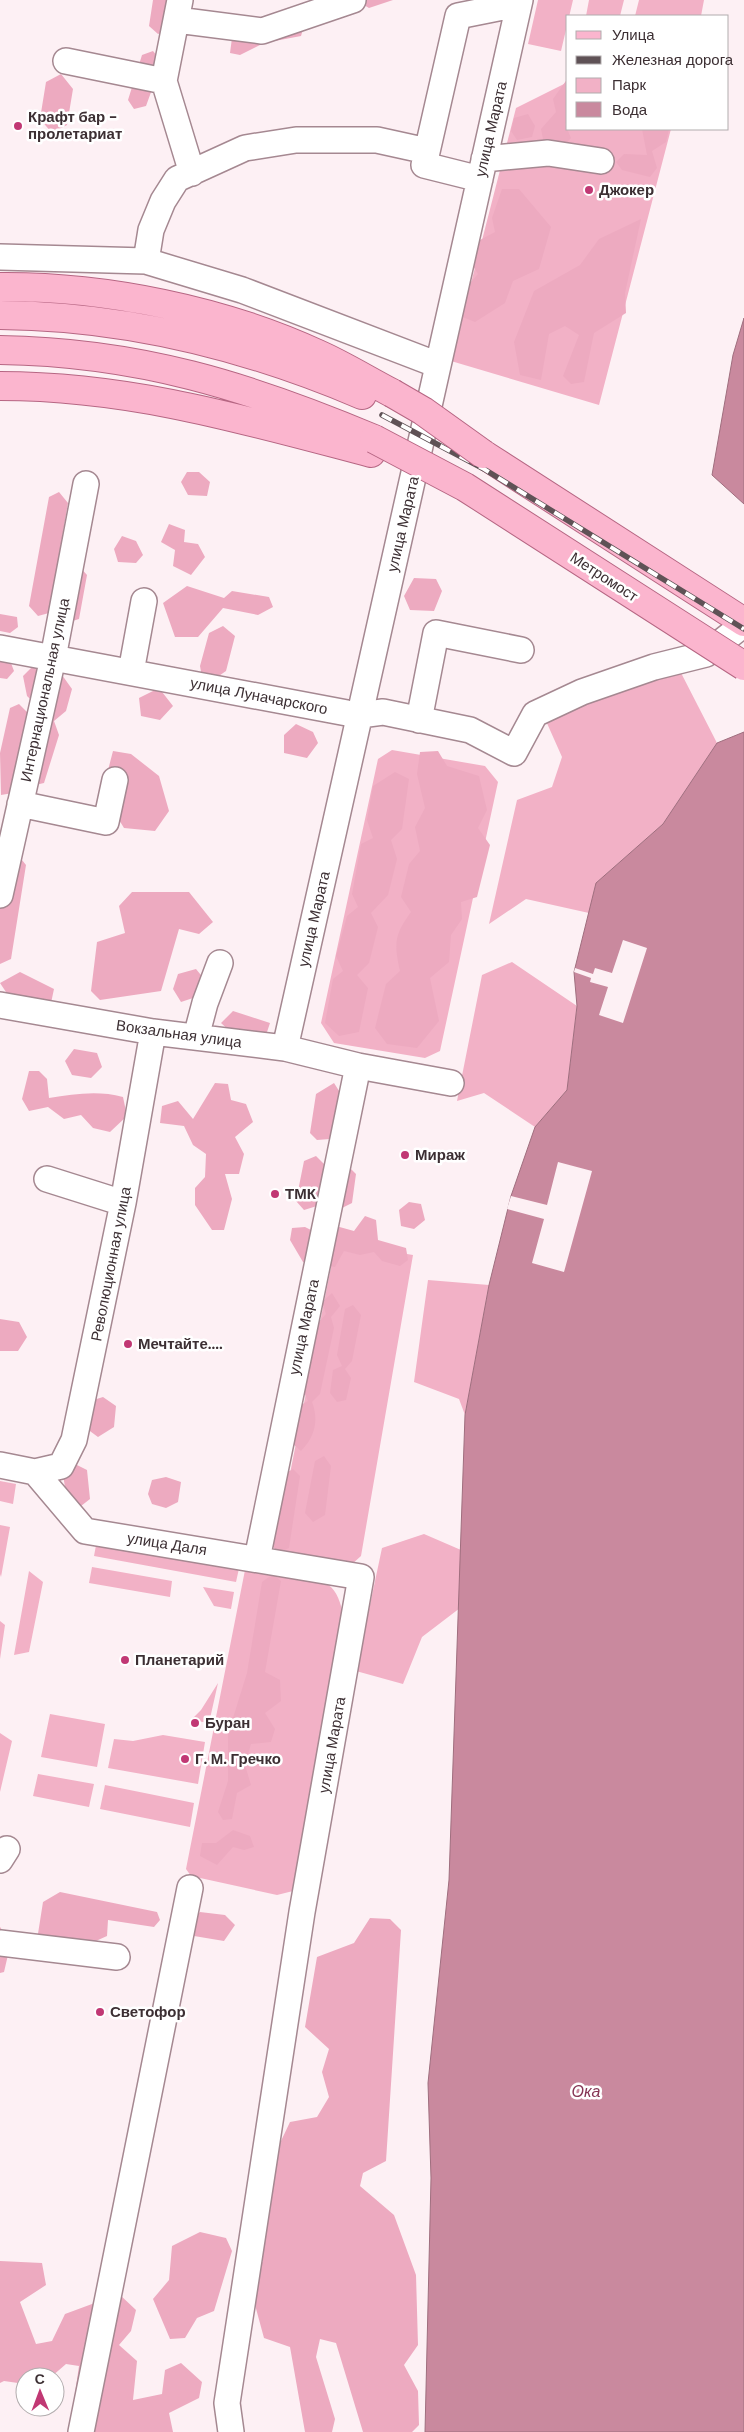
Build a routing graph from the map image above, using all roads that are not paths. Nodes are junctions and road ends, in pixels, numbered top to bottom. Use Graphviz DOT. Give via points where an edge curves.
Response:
graph roads {
  1 [pos="353,0"];
  2 [pos="518,5"];
  3 [pos="178,10"];
  4 [pos="66,61"];
  5 [pos="164,81"];
  6 [pos="427,151"];
  7 [pos="601,161"];
  8 [pos="482,169"];
  9 [pos="192,172"];
  10 [pos="0,257"];
  11 [pos="146,261"];
  12 [pos="0,287"];
  13 [pos="0,315"];
  14 [pos="0,350"];
  15 [pos="438,365"];
  16 [pos="0,386"];
  17 [pos="389,399"];
  18 [pos="372,446"];
  19 [pos="86,484"];
  20 [pos="144,601"];
  21 [pos="744,623"];
  22 [pos="0,648"];
  23 [pos="521,650"];
  24 [pos="53,658"];
  25 [pos="744,666"];
  26 [pos="131,672"];
  27 [pos="360,715"];
  28 [pos="419,720"];
  29 [pos="115,780"];
  30 [pos="20,804"];
  31 [pos="0,895"];
  32 [pos="220,963"];
  33 [pos="0,1005"];
  34 [pos="153,1032"];
  35 [pos="196,1037"];
  36 [pos="285,1048"];
  37 [pos="358,1066"];
  38 [pos="451,1083"];
  39 [pos="47,1179"];
  40 [pos="123,1203"];
  41 [pos="0,1465"];
  42 [pos="35,1472"];
  43 [pos="256,1559"];
  44 [pos="361,1577"];
  45 [pos="190,1888"];
  46 [pos="0,1943"];
  47 [pos="118,1957"];
  48 [pos="81,2432"];
  49 [pos="231,2432"];
  1 -- 3 [label="street" via="262,31"];
  2 -- 6 [label="street" via="458,16"];
  2 -- 8 [label="street, улица Марата"];
  3 -- 5 [label="street"];
  4 -- 5 [label="street"];
  5 -- 9 [label="street"];
  6 -- 8 [label="street" via="424,164"];
  6 -- 9 [label="street" via="377,140 296,140 245,148"];
  7 -- 8 [label="street" via="548,153"];
  8 -- 15 [label="street, улица Марата"];
  9 -- 11 [label="street" via="177,179 163,202 151,230"];
  10 -- 11 [label="street"];
  11 -- 15 [label="street" via="242,290"];
  12 -- 17 [label="main road" via="86,291 143,300 232,322 317,354"];
  13 -- 17 [label="main road" via="116,323 158,330 208,342"];
  14 -- 18 [label="main road" via="109,358 193,374 291,405"];
  15 -- 27 [label="street, улица Марата"];
  16 -- 18 [label="main road" via="49,386 117,393"];
  17 -- 21 [label="main road, bridge" via="423,411 483,454"];
  18 -- 25 [label="main road, Метромост, bridge" via="465,487"];
  19 -- 24 [label="street, Интернациональная улица"];
  20 -- 26 [label="street"];
  21 -- 28 [label="street, улица Луначарского" via="706,654 645,670 582,692 535,714 514,753 470,730"];
  22 -- 24 [label="street, улица Луначарского"];
  23 -- 28 [label="street" via="436,633"];
  24 -- 26 [label="street, улица Луначарского"];
  24 -- 30 [label="street, Интернациональная улица"];
  26 -- 27 [label="street, улица Луначарского"];
  27 -- 28 [label="street, улица Луначарского" via="383,712"];
  27 -- 36 [label="street, улица Марата"];
  29 -- 30 [label="street" via="106,822"];
  30 -- 31 [label="street, Интернациональная улица"];
  32 -- 35 [label="street"];
  33 -- 34 [label="street, Вокзальная улица"];
  34 -- 35 [label="street, Вокзальная улица"];
  34 -- 40 [label="street, Революционная улица"];
  35 -- 36 [label="street, Вокзальная улица"];
  36 -- 37 [label="street, Вокзальная улица"];
  37 -- 38 [label="street, Вокзальная улица"];
  37 -- 43 [label="street, улица Марата"];
  39 -- 40 [label="street"];
  40 -- 42 [label="street, Революционная улица" via="74,1440 61,1466"];
  41 -- 42 [label="street"];
  42 -- 43 [label="street, улица Даля" via="85,1531"];
  43 -- 44 [label="street, улица Даля"];
  44 -- 49 [label="street, улица Марата" via="302,1912 227,2403"];
  45 -- 48 [label="street"];
  46 -- 47 [label="street"];
}
